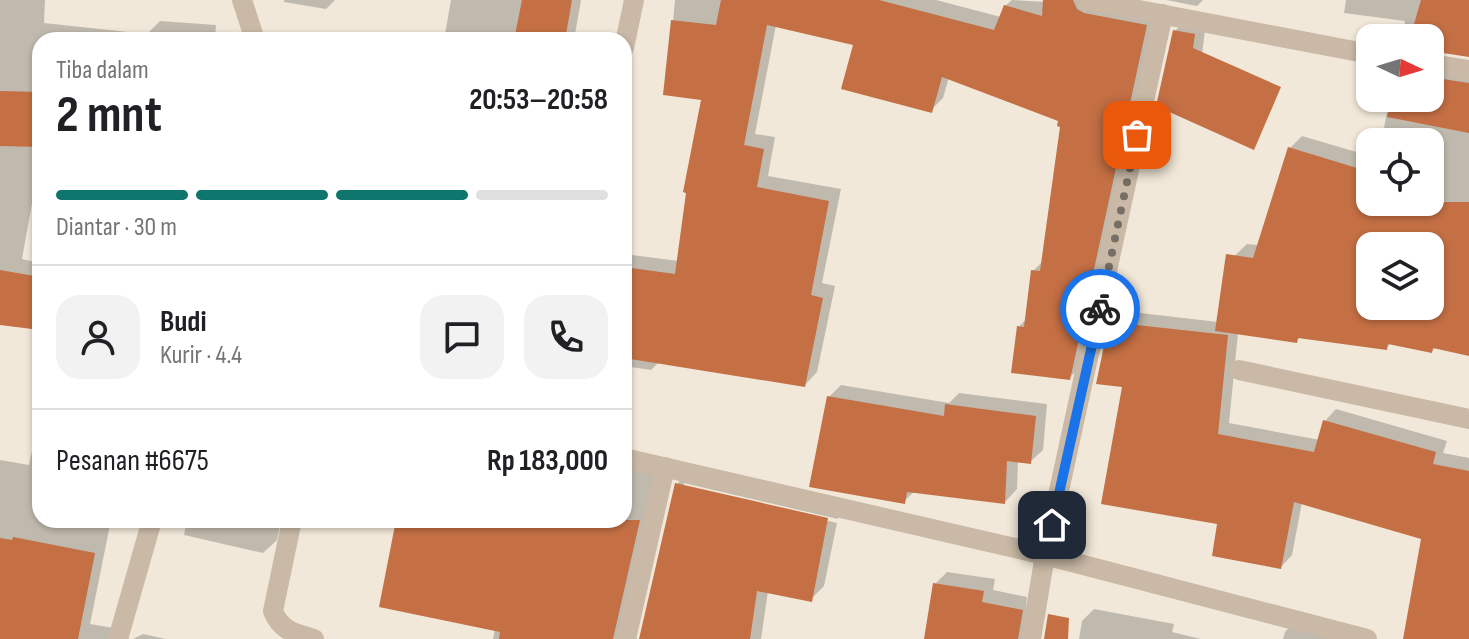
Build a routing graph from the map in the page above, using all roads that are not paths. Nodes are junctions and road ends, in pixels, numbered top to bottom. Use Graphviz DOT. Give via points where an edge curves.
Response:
graph roads {
  1 [pos="242,0"];
  2 [pos="634,0"];
  3 [pos="1086,0"];
  4 [pos="1163,14"];
  5 [pos="252,32"];
  6 [pos="627,32"];
  7 [pos="1356,51"];
  8 [pos="1444,66"];
  9 [pos="1469,70"];
  10 [pos="1239,370"];
  11 [pos="1469,419"];
  12 [pos="632,460"];
  13 [pos="665,467"];
  14 [pos="150,528"];
  15 [pos="290,528"];
  16 [pos="1045,555"];
  17 [pos="118,639"];
  18 [pos="314,639"];
  19 [pos="626,639"];
  20 [pos="1031,639"];
  21 [pos="1367,639"];
  1 -- 5 [label="street"];
  2 -- 6 [label="street"];
  3 -- 4 [label="street"];
  4 -- 7 [label="street"];
  4 -- 16 [label="street"];
  8 -- 9 [label="street"];
  10 -- 11 [label="street"];
  12 -- 13 [label="street"];
  13 -- 16 [label="street"];
  13 -- 19 [label="street"];
  14 -- 17 [label="street"];
  15 -- 18 [label="street" via="273,611 287,631"];
  16 -- 20 [label="street"];
  16 -- 21 [label="street"];
}
